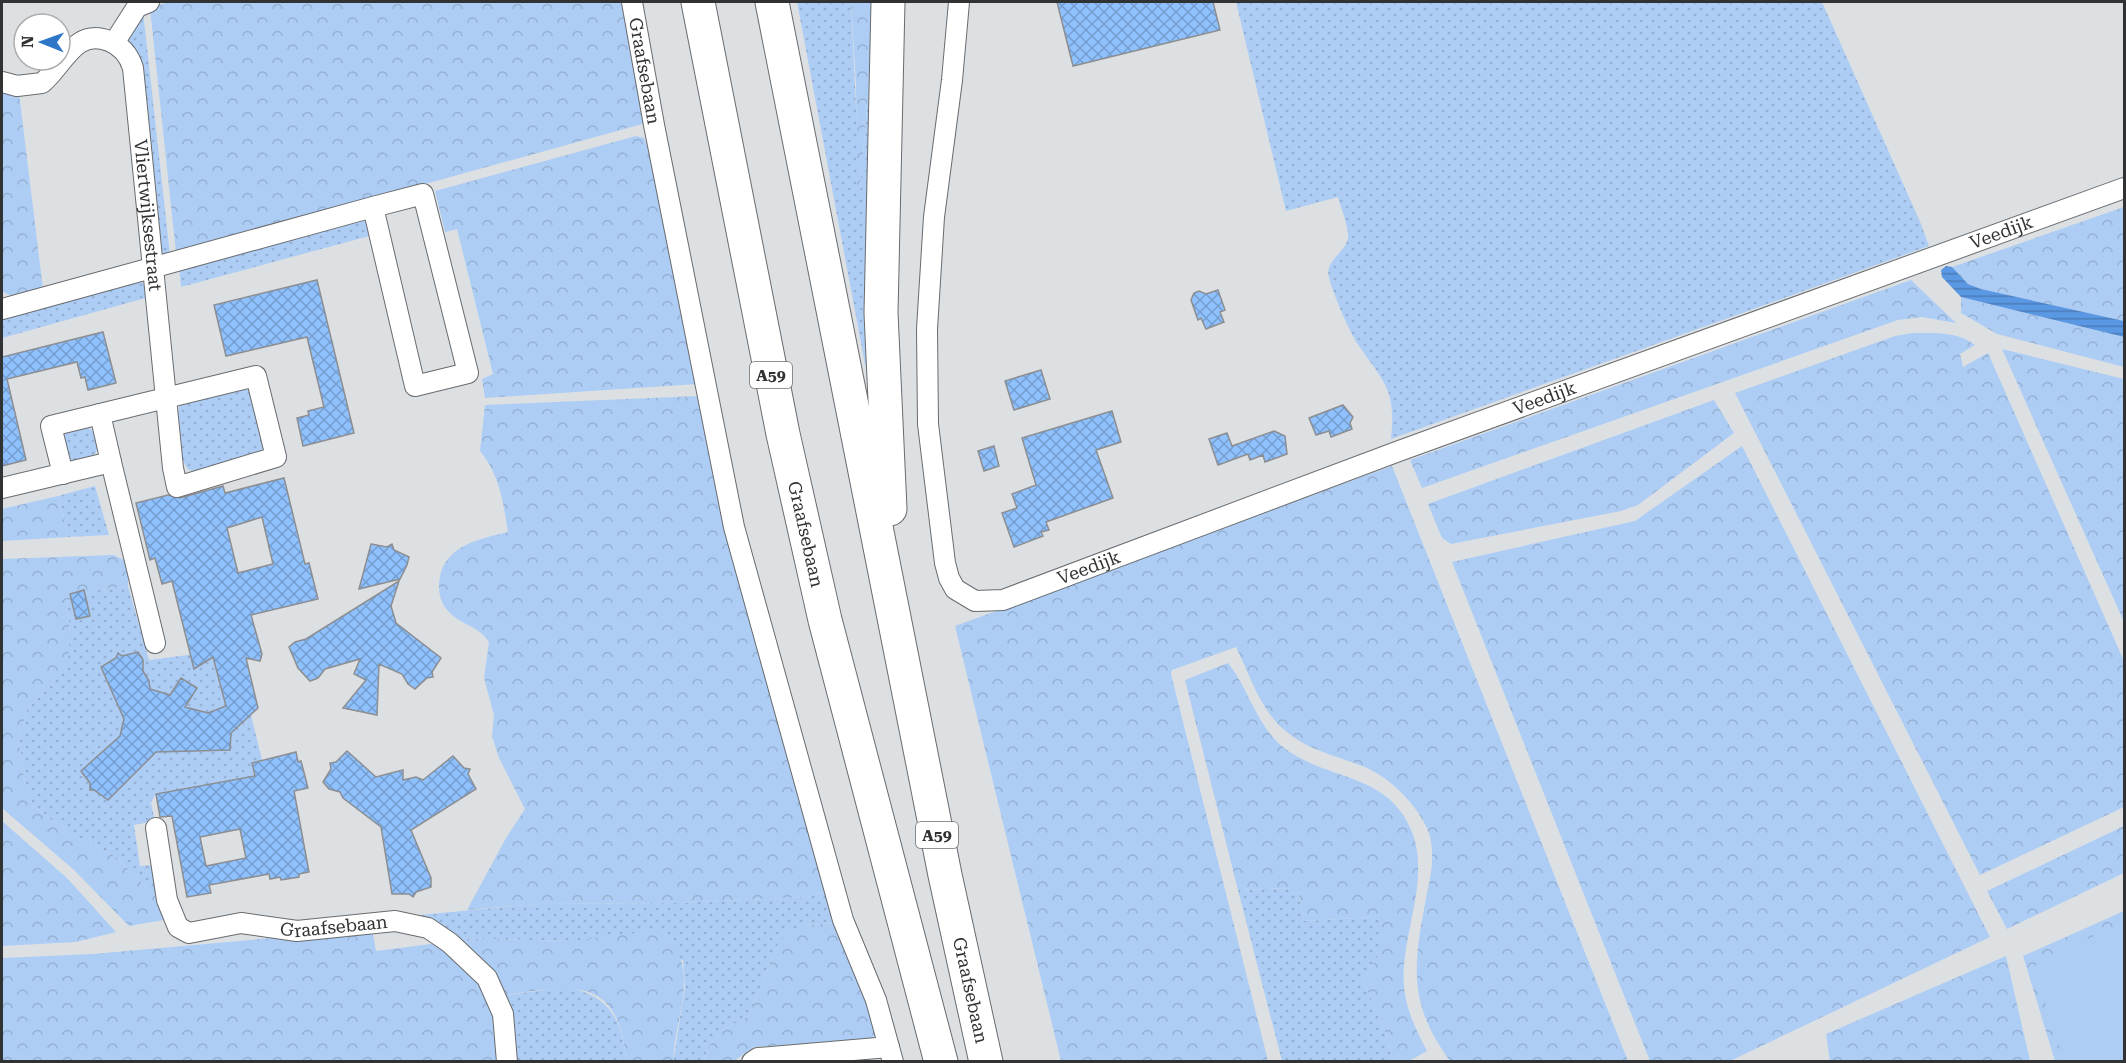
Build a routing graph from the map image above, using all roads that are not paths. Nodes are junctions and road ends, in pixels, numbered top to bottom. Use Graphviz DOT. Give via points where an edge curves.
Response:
graph roads {
  1 [pos="149,2"];
  2 [pos="632,2"];
  3 [pos="698,2"];
  4 [pos="772,2"];
  5 [pos="888,2"];
  6 [pos="959,2"];
  7 [pos="114,43"];
  8 [pos="2,82"];
  9 [pos="2124,188"];
  10 [pos="373,207"];
  11 [pos="153,268"];
  12 [pos="2,309"];
  13 [pos="166,396"];
  14 [pos="100,414"];
  15 [pos="111,462"];
  16 [pos="63,474"];
  17 [pos="2,489"];
  18 [pos="892,607"];
  19 [pos="155,643"];
  20 [pos="156,828"];
  21 [pos="891,1054"];
  22 [pos="507,1062"];
  23 [pos="752,1062"];
  24 [pos="941,1062"];
  25 [pos="986,1062"];
  1 -- 7 [label="street" via="137,7"];
  2 -- 21 [label="street, Graafsebaan" via="734,527 843,920 876,1000"];
  3 -- 24 [label="highway, Graafsebaan / A59" via="783,434 823,609"];
  4 -- 18 [label="highway, Graafsebaan / A59"];
  5 -- 18 [label="highway, A59" via="881,313"];
  6 -- 9 [label="street, Veedijk" via="934,217 927,329 928,424 945,563 955,589 965,597 988,602 1003,600 1399,451"];
  7 -- 8 [label="street" via="103,38 80,42 42,83 17,86"];
  7 -- 11 [label="street, Vliertwijksestraat" via="129,56 133,68"];
  10 -- 10 [label="street" via="416,386 468,373 423,194"];
  10 -- 11 [label="street"];
  11 -- 12 [label="street"];
  11 -- 13 [label="street, Vliertwijksestraat"];
  13 -- 13 [label="street, Vliertwijksestraat" via="177,487 276,457 256,376"];
  13 -- 14 [label="street"];
  14 -- 15 [label="street"];
  14 -- 16 [label="street" via="51,426"];
  15 -- 16 [label="street"];
  15 -- 19 [label="street"];
  16 -- 17 [label="street"];
  18 -- 25 [label="highway, Graafsebaan / A59"];
  20 -- 22 [label="street, Graafsebaan" via="167,900 178,927 189,933 242,923 297,931 395,921 428,928 487,978 503,1014"];
  21 -- 23 [label="street, Graafsebaan" via="758,1058"];
}
